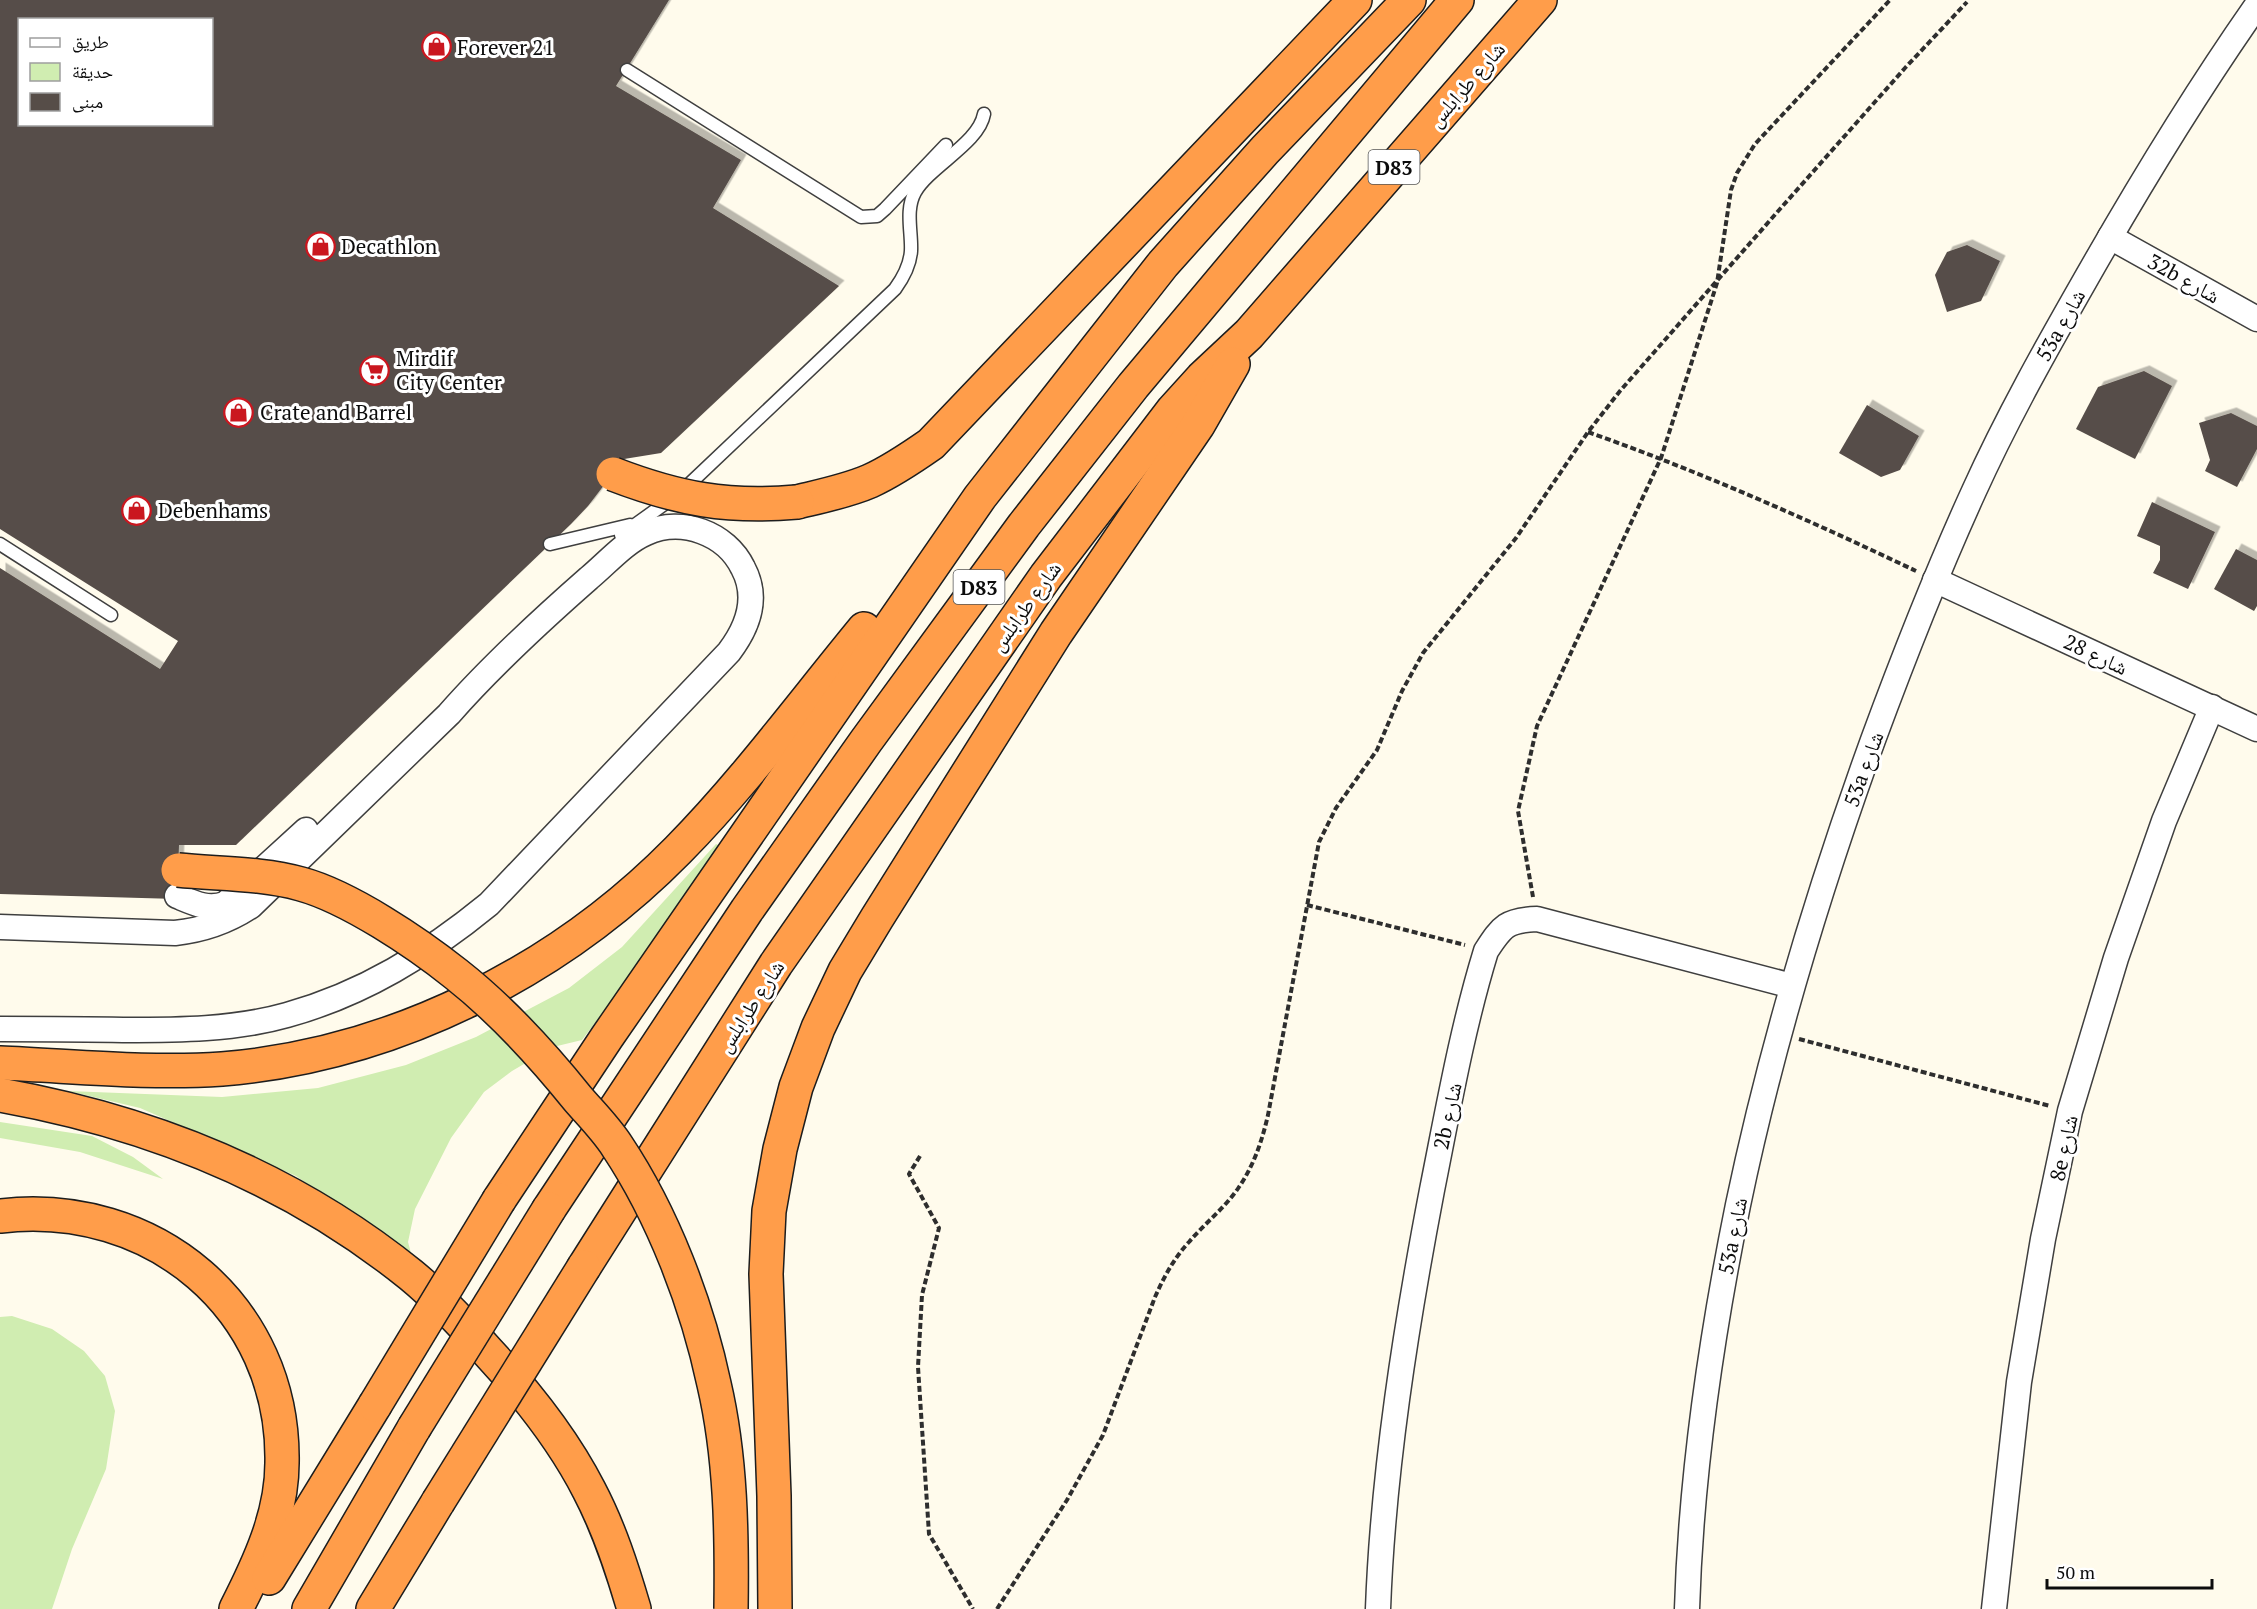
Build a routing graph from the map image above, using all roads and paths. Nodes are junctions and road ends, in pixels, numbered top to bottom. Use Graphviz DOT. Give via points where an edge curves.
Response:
graph roads {
  1 [pos="1355,0"];
  2 [pos="1409,0"];
  3 [pos="1457,0"];
  4 [pos="1540,0"];
  5 [pos="1890,0"];
  6 [pos="1967,2"];
  7 [pos="2257,5"];
  8 [pos="627,70"];
  9 [pos="984,114"];
  10 [pos="946,145"];
  11 [pos="2110,237"];
  12 [pos="1717,282"];
  13 [pos="2257,319"];
  14 [pos="1249,334"];
  15 [pos="1588,432"];
  16 [pos="1661,458"];
  17 [pos="613,474"];
  18 [pos="980,497"];
  19 [pos="638,523"];
  20 [pos="0,544"];
  21 [pos="550,544"];
  22 [pos="1935,580"];
  23 [pos="111,615"];
  24 [pos="545,617"];
  25 [pos="472,686"];
  26 [pos="2212,708"];
  27 [pos="2257,729"];
  28 [pos="178,877"];
  29 [pos="1307,905"];
  30 [pos="1537,919"];
  31 [pos="0,927"];
  32 [pos="1486,951"];
  33 [pos="1792,986"];
  34 [pos="0,1029"];
  35 [pos="1778,1034"];
  36 [pos="0,1063"];
  37 [pos="0,1095"];
  38 [pos="2070,1111"];
  39 [pos="920,1156"];
  40 [pos="0,1216"];
  41 [pos="236,1609"];
  42 [pos="250,1609"];
  43 [pos="309,1609"];
  44 [pos="373,1609"];
  45 [pos="634,1609"];
  46 [pos="731,1609"];
  47 [pos="775,1609"];
  48 [pos="973,1609"];
  49 [pos="997,1609"];
  50 [pos="1378,1609"];
  51 [pos="1687,1609"];
  52 [pos="1994,1609"];
  1 -- 17 [label="highway, bridge" via="931,444 903,464 869,482 797,502 702,501"];
  2 -- 18 [label="highway" via="1273,141 1163,264"];
  3 -- 43 [label="highway, D83, bridge" via="1133,386 1024,525 866,741 747,910 549,1209 414,1428"];
  4 -- 14 [label="highway, شارع طرابلس / D83"];
  5 -- 12 [label="path" via="1745,158 1731,190"];
  6 -- 12 [label="path"];
  7 -- 11 [label="street, 53a شارع"];
  8 -- 10 [label="lane" via="861,217 877,216"];
  9 -- 19 [label="lane" via="977,131 916,191 910,213 910,258 895,289 681,492"];
  11 -- 13 [label="street, 32b شارع"];
  11 -- 22 [label="street, 53a شارع" via="2017,404"];
  12 -- 15 [label="path"];
  12 -- 16 [label="path"];
  14 -- 44 [label="highway, شارع طرابلس / D83, bridge" via="1173,410 1046,576 776,964"];
  14 -- 47 [label="highway" via="1198,425 1056,633 877,918 846,970 796,1087 780,1149 766,1274"];
  15 -- 16 [label="path"];
  15 -- 29 [label="path" via="1510,546 1411,672 1377,750 1326,825"];
  16 -- 22 [label="path"];
  16 -- 30 [label="path" via="1538,726 1518,811"];
  18 -- 36 [label="highway" via="903,581 677,851 607,915 524,970 435,1016 366,1041 294,1059 222,1069"];
  18 -- 42 [label="highway, bridge" via="499,1200"];
  19 -- 21 [label="lane"];
  19 -- 24 [label="lane" via="571,582"];
  20 -- 23 [label="lane"];
  22 -- 26 [label="street, شارع 28"];
  22 -- 33 [label="street, 53a شارع" via="1858,782"];
  24 -- 25 [label="street"];
  24 -- 34 [label="street" via="632,541 657,529 690,528 717,538 738,558 749,585 750,614 729,652 489,904 414,960 330,1002 246,1023 166,1030"];
  25 -- 28 [label="street" via="430,715 225,904 204,907"];
  25 -- 31 [label="street" via="436,727 238,915 208,928 175,933"];
  26 -- 27 [label="street, شارع 28"];
  26 -- 38 [label="street, 8e شارع" via="2164,821 2116,958"];
  28 -- 46 [label="highway, bridge" via="301,884 337,898 437,959 525,1035 617,1146 657,1216 690,1299 714,1384 728,1472"];
  29 -- 32 [label="path"];
  29 -- 49 [label="path" via="1261,1144 1238,1188 1190,1240 1164,1276 1093,1454"];
  30 -- 32 [label="street, 2b شارع" via="1518,919 1500,930"];
  30 -- 33 [label="street, 2b شارع"];
  32 -- 50 [label="street, 2b شارع" via="1447,1115 1418,1266 1395,1418"];
  33 -- 35 [label="street, 53a شارع"];
  35 -- 38 [label="path"];
  35 -- 51 [label="street, 53a شارع" via="1753,1132 1724,1277 1702,1424"];
  37 -- 45 [label="highway" via="117,1121 238,1167 330,1219 411,1276 504,1369 553,1431 604,1521"];
  38 -- 52 [label="street, 8e شارع" via="2019,1382"];
  39 -- 48 [label="path" via="909,1174 939,1228 922,1295 918,1367 929,1534"];
  40 -- 41 [label="highway" via="54,1214 87,1218 148,1239 201,1276 245,1327 274,1393 281,1428 282,1464 279,1500 270,1534"];
}
